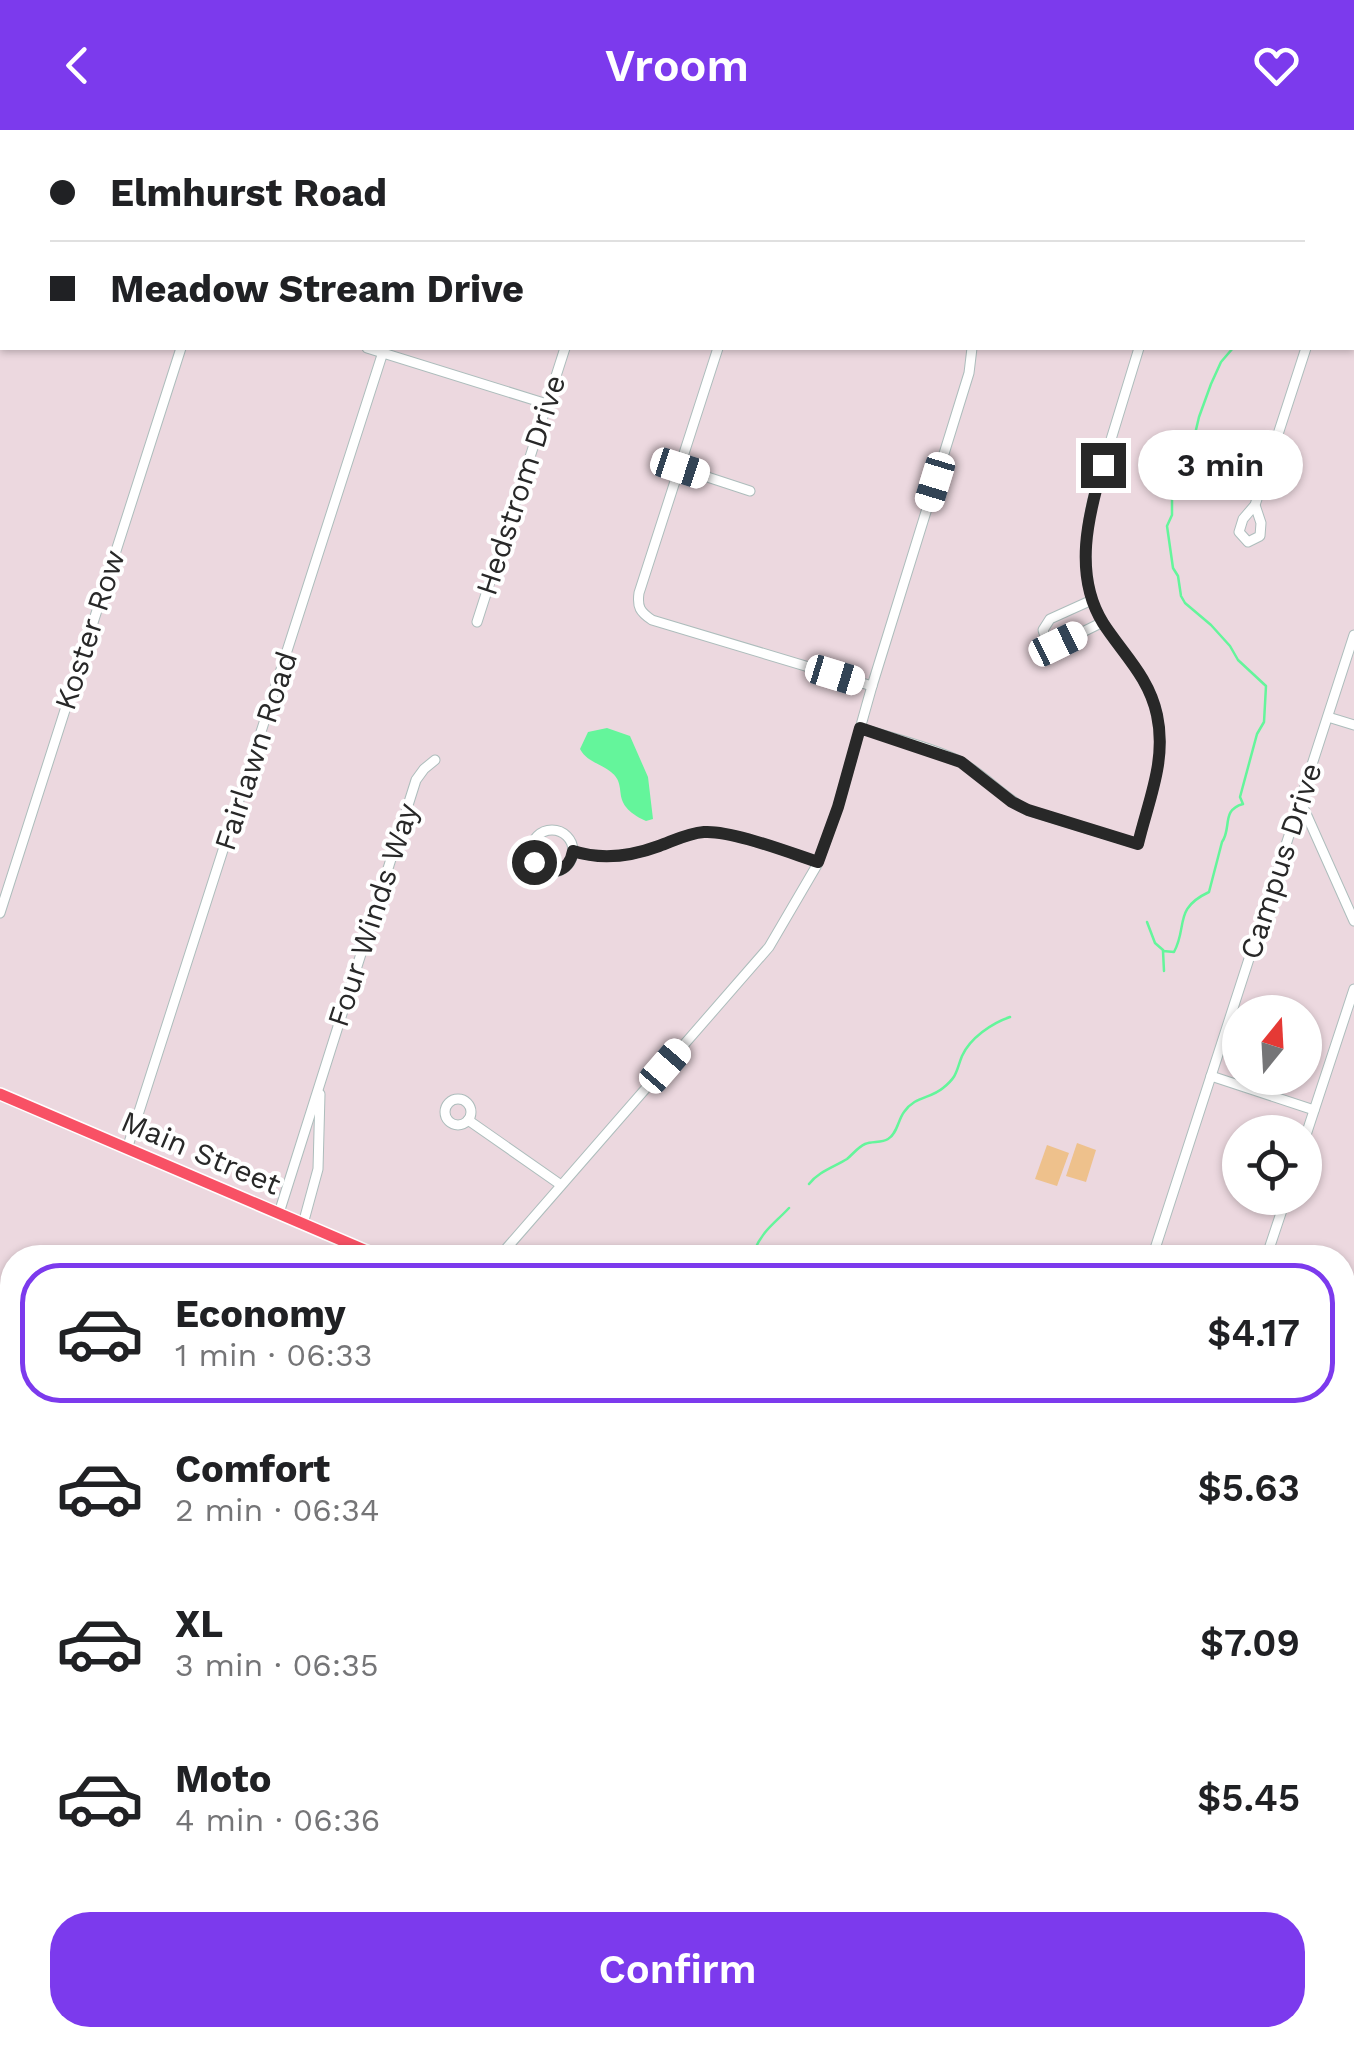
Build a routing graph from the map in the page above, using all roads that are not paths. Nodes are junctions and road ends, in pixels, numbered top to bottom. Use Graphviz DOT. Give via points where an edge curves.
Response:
graph roads {
  1 [pos="180,350"];
  2 [pos="375,350"];
  3 [pos="564,350"];
  4 [pos="717,350"];
  5 [pos="972,350"];
  6 [pos="1139,350"];
  7 [pos="1305,350"];
  8 [pos="383,352"];
  9 [pos="547,404"];
  10 [pos="680,468"];
  11 [pos="750,491"];
  12 [pos="1255,506"];
  13 [pos="1092,600"];
  14 [pos="477,622"];
  15 [pos="1103,622"];
  16 [pos="1354,635"];
  17 [pos="872,686"];
  18 [pos="1328,716"];
  19 [pos="1354,725"];
  20 [pos="860,728"];
  21 [pos="436,760"];
  22 [pos="1300,800"];
  23 [pos="573,851"];
  24 [pos="818,862"];
  25 [pos="0,913"];
  26 [pos="1354,921"];
  27 [pos="1354,990"];
  28 [pos="1210,1076"];
  29 [pos="322,1077"];
  30 [pos="0,1094"];
  31 [pos="1314,1110"];
  32 [pos="1312,1115"];
  33 [pos="468,1120"];
  34 [pos="127,1148"];
  35 [pos="560,1186"];
  36 [pos="278,1213"];
  37 [pos="1280,1215"];
  38 [pos="303,1224"];
  39 [pos="352,1245"];
  40 [pos="509,1245"];
  41 [pos="1156,1245"];
  42 [pos="1270,1245"];
  1 -- 25 [label="street, Koster Row"];
  2 -- 8 [label="street"];
  3 -- 9 [label="street, Hedstrom Drive"];
  4 -- 10 [label="street"];
  5 -- 17 [label="street"];
  6 -- 13 [label="street" via="1089,516 1085,553"];
  7 -- 12 [label="street"];
  8 -- 9 [label="street"];
  8 -- 34 [label="street, Fairlawn Road"];
  9 -- 14 [label="street, Hedstrom Drive"];
  10 -- 11 [label="street"];
  10 -- 17 [label="street" via="639,593 644,615"];
  13 -- 15 [label="street"];
  13 -- 15 [label="street" via="1050,618 1046,640 1058,644"];
  15 -- 20 [label="street" via="1139,670 1158,720 1158,769 1138,844 1028,810 961,762"];
  16 -- 18 [label="street, Campus Drive"];
  17 -- 20 [label="street"];
  18 -- 19 [label="street"];
  18 -- 22 [label="street, Campus Drive"];
  20 -- 24 [label="street"];
  21 -- 29 [label="street, Four Winds Way" via="416,780"];
  22 -- 26 [label="street"];
  22 -- 28 [label="street, Campus Drive"];
  23 -- 23 [label="street" via="557,830 537,836 531,848 534,862 551,872 564,868"];
  23 -- 24 [label="street" via="637,853 706,832"];
  24 -- 35 [label="street" via="769,948"];
  27 -- 31 [label="street"];
  28 -- 31 [label="street"];
  28 -- 41 [label="street, Campus Drive"];
  29 -- 36 [label="street, Four Winds Way"];
  29 -- 38 [label="street, Four Winds Way" via="317,1178"];
  30 -- 34 [label="main road, Main Street"];
  31 -- 32 [label="street"];
  33 -- 35 [label="street"];
  34 -- 36 [label="main road, Main Street"];
  35 -- 40 [label="street"];
  36 -- 38 [label="main road, Main Street"];
  37 -- 42 [label="street"];
  38 -- 39 [label="main road, Main Street"];
}
